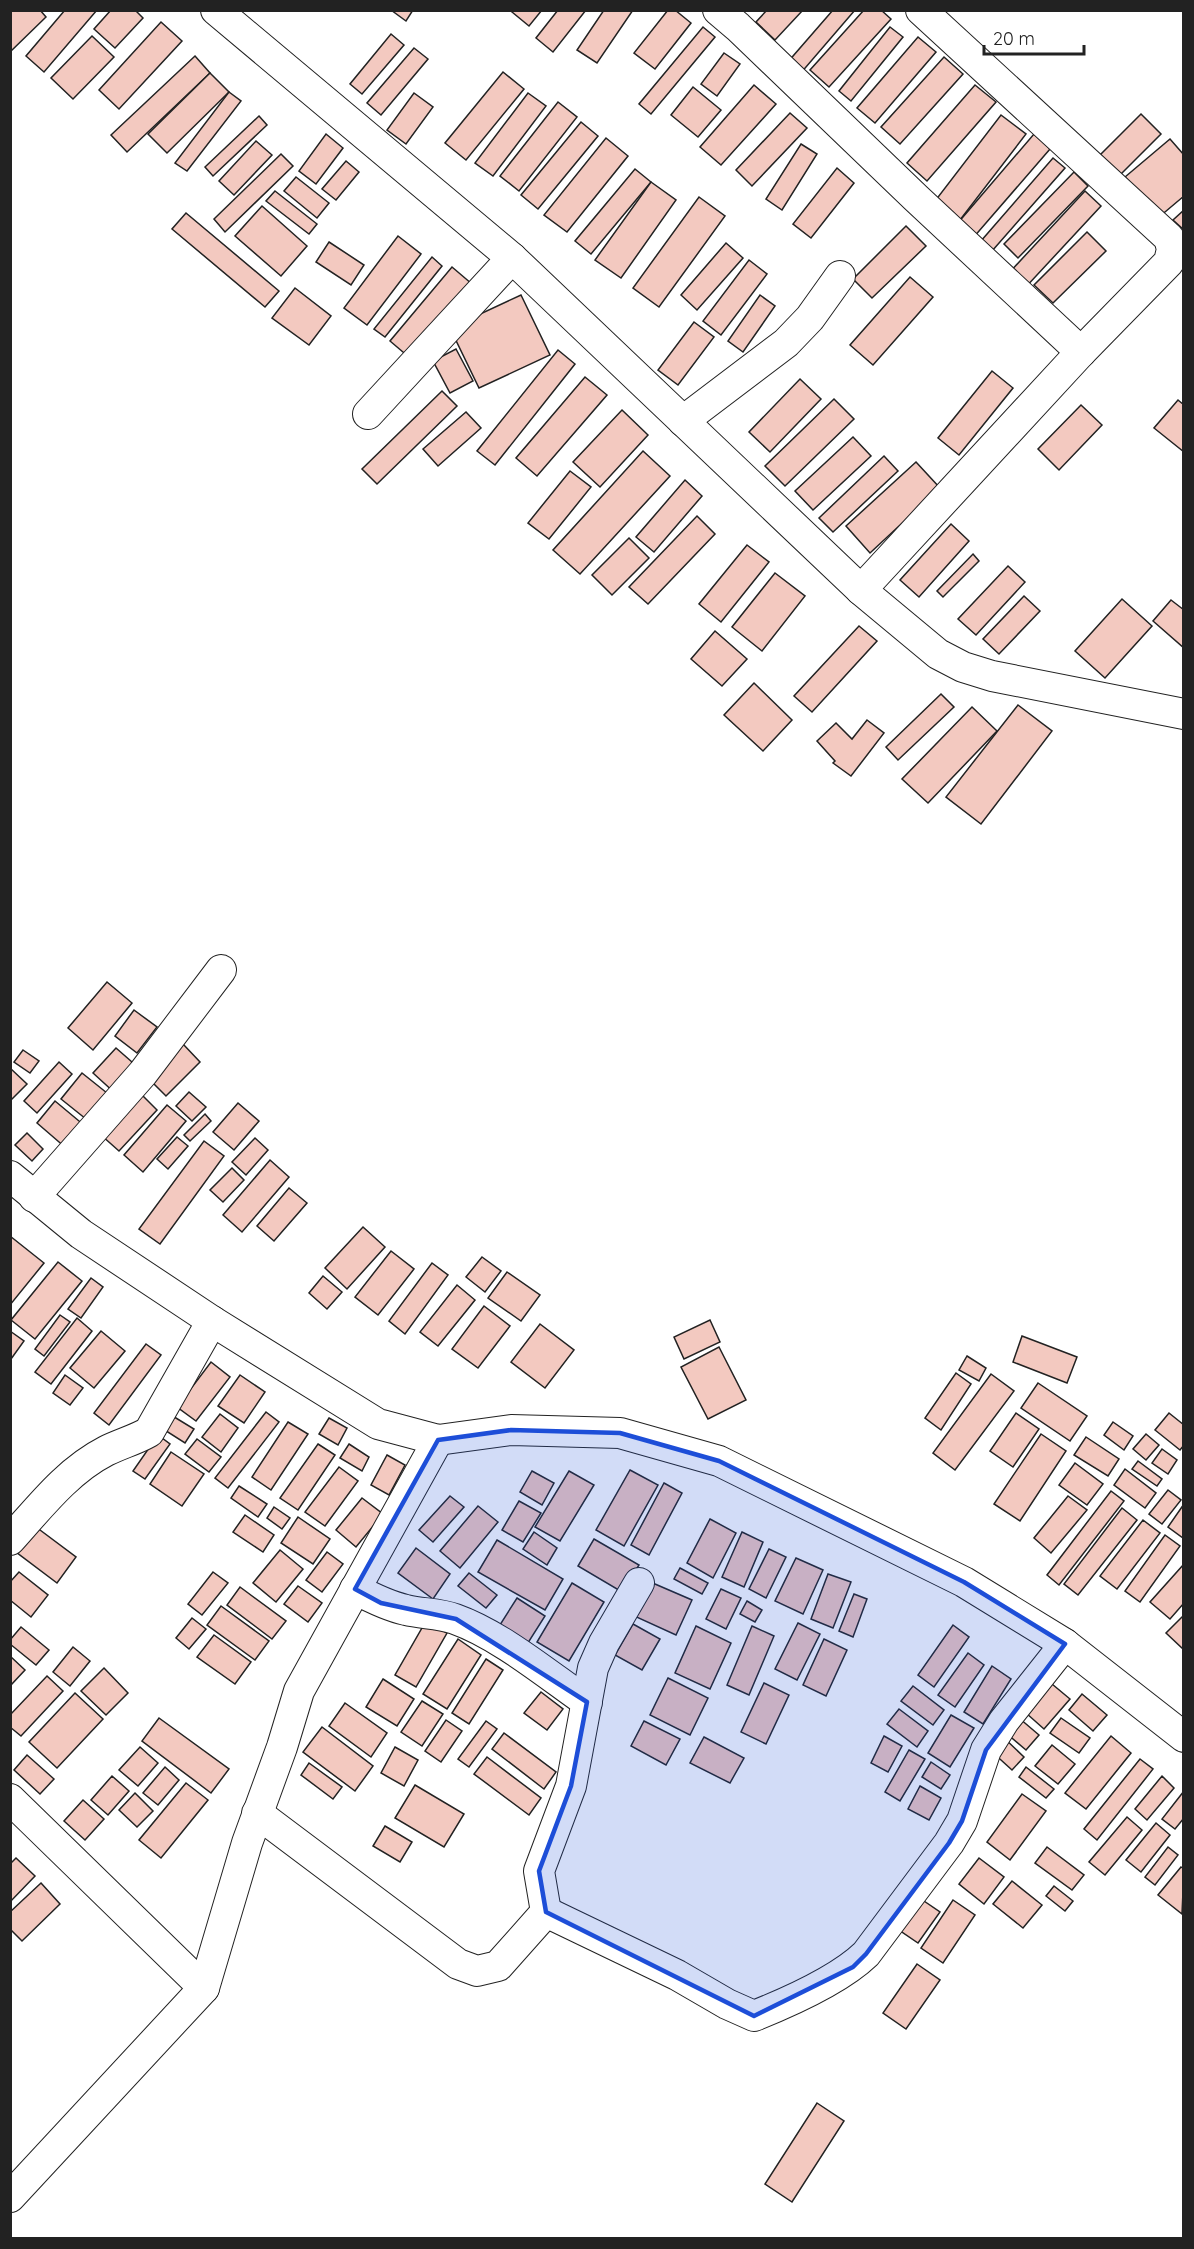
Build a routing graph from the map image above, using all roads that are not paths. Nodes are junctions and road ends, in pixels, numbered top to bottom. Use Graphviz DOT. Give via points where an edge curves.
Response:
graph roads {
  1 [pos="216,10"];
  2 [pos="718,10"];
  3 [pos="921,10"];
  4 [pos="512,258"];
  5 [pos="840,276"];
  6 [pos="1080,352"];
  7 [pos="368,414"];
  8 [pos="683,421"];
  9 [pos="861,590"];
  10 [pos="1184,714"];
  11 [pos="221,970"];
  12 [pos="10,1176"];
  13 [pos="34,1197"];
  14 [pos="212,1321"];
  15 [pos="438,1440"];
  16 [pos="10,1540"];
  17 [pos="639,1583"];
  18 [pos="355,1589"];
  19 [pos="1065,1644"];
  20 [pos="587,1702"];
  21 [pos="1184,1737"];
  22 [pos="10,1798"];
  23 [pos="257,1813"];
  24 [pos="546,1912"];
  25 [pos="204,1988"];
  26 [pos="10,2197"];
  1 -- 4 [label="street"];
  2 -- 6 [label="street"];
  3 -- 6 [label="street" via="1169,238 1169,262"];
  4 -- 7 [label="street"];
  4 -- 8 [label="street"];
  5 -- 8 [label="street" via="786,343"];
  6 -- 9 [label="street"];
  8 -- 9 [label="street"];
  9 -- 10 [label="street" via="938,654 963,667"];
  11 -- 13 [label="street" via="143,1073"];
  12 -- 13 [label="street"];
  13 -- 14 [label="street" via="81,1234"];
  14 -- 15 [label="street" via="378,1424"];
  14 -- 16 [label="street" via="149,1432 106,1451 80,1469 53,1492"];
  15 -- 18 [label="street"];
  15 -- 19 [label="street" via="511,1430 620,1433 719,1461 963,1582"];
  17 -- 20 [label="street" via="593,1668"];
  18 -- 20 [label="street" via="408,1611 456,1619 514,1652"];
  18 -- 23 [label="street" via="299,1692"];
  19 -- 21 [label="street"];
  19 -- 24 [label="street" via="986,1750 962,1821 949,1843 866,1954 853,1967 779,2006 754,2016"];
  20 -- 24 [label="street" via="571,1786 539,1871"];
  22 -- 25 [label="street"];
  23 -- 24 [label="street" via="414,1933 458,1964 477,1971 498,1966"];
  23 -- 25 [label="street"];
  25 -- 26 [label="street"];
}
